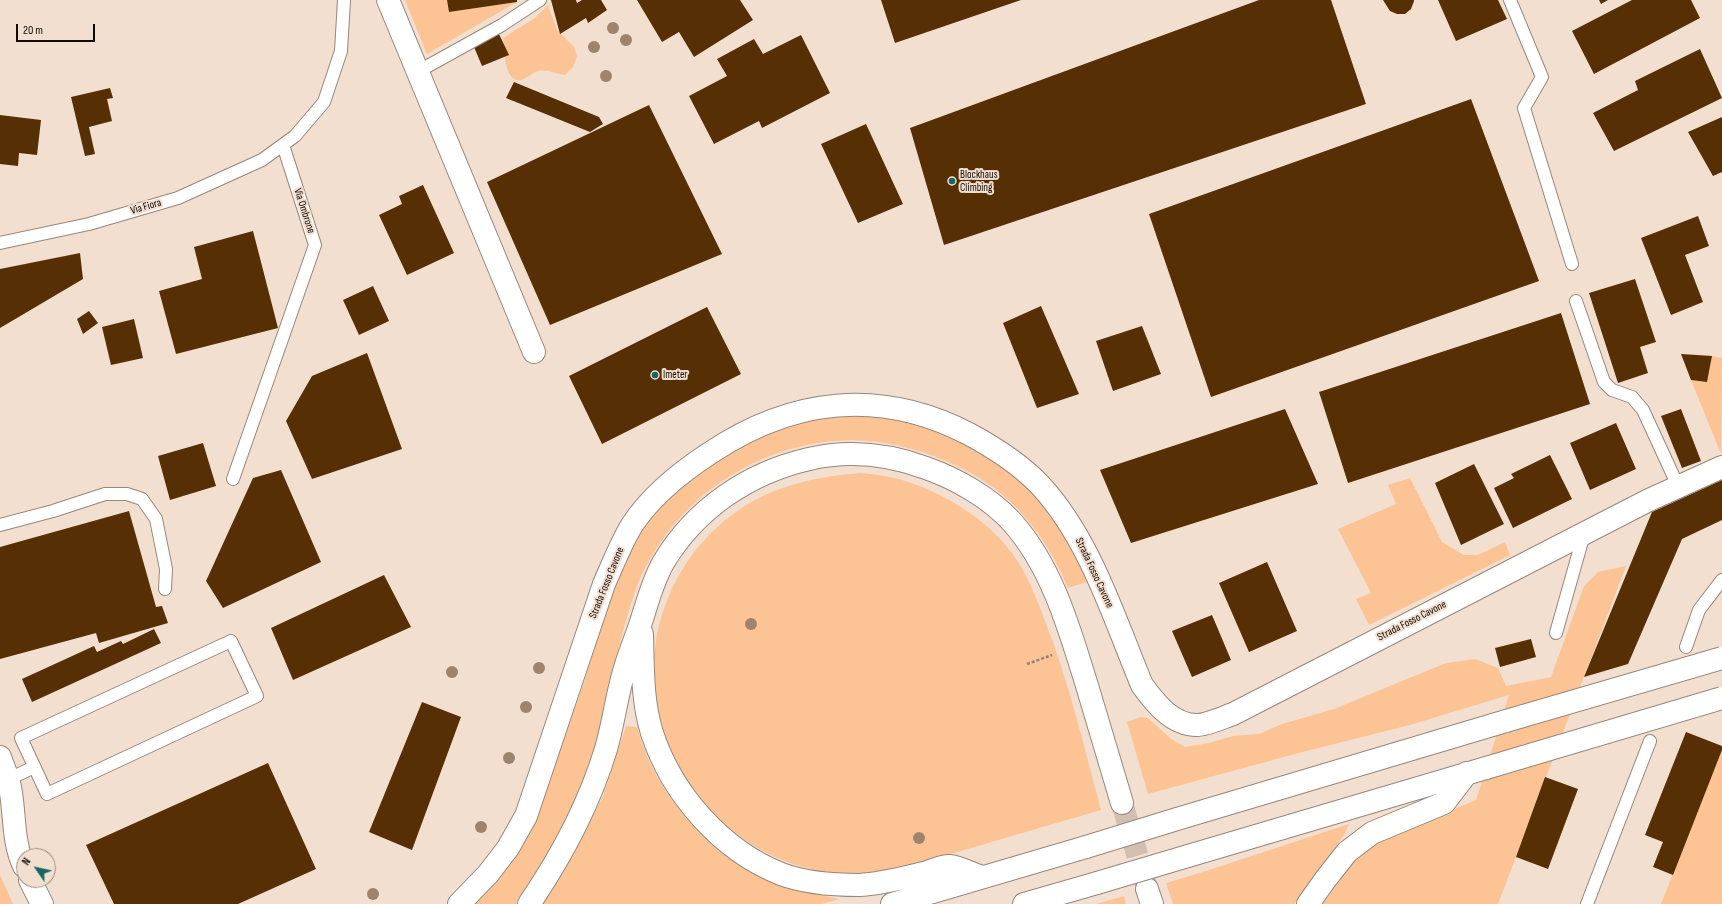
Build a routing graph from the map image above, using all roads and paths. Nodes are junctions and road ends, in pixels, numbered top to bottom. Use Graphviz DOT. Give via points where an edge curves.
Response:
graph roads {
  1 [pos="344,0"];
  2 [pos="388,0"];
  3 [pos="540,0"];
  4 [pos="1510,0"];
  5 [pos="417,72"];
  6 [pos="283,145"];
  7 [pos="0,243"];
  8 [pos="1572,264"];
  9 [pos="1576,300"];
  10 [pos="534,352"];
  11 [pos="1722,467"];
  12 [pos="233,478"];
  13 [pos="1678,486"];
  14 [pos="0,525"];
  15 [pos="1584,534"];
  16 [pos="1722,580"];
  17 [pos="165,590"];
  18 [pos="642,619"];
  19 [pos="1556,634"];
  20 [pos="1686,647"];
  21 [pos="1722,658"];
  22 [pos="1722,698"];
  23 [pos="1650,741"];
  24 [pos="0,757"];
  25 [pos="34,767"];
  26 [pos="1476,770"];
  27 [pos="7,780"];
  28 [pos="1122,803"];
  29 [pos="18,848"];
  30 [pos="982,877"];
  31 [pos="34,888"];
  32 [pos="42,904"];
  33 [pos="459,904"];
  34 [pos="528,904"];
  35 [pos="892,904"];
  36 [pos="1024,904"];
  37 [pos="1308,904"];
  38 [pos="1587,904"];
  1 -- 6 [label="lane" via="341,51 324,102 295,136"];
  2 -- 5 [label="main road"];
  3 -- 5 [label="lane" via="502,25"];
  4 -- 8 [label="lane" via="1542,77 1524,108"];
  5 -- 10 [label="main road"];
  6 -- 7 [label="lane, Via Fiora" via="262,160 178,198 89,224"];
  6 -- 12 [label="lane, Via Ombrone" via="315,245"];
  9 -- 13 [label="lane" via="1604,382 1612,390 1632,397 1643,410"];
  11 -- 13 [label="main road, Strada Fosso Cavone"];
  13 -- 15 [label="main road, Strada Fosso Cavone"];
  14 -- 17 [label="lane" via="105,494 127,494 142,499 156,519 166,569"];
  15 -- 19 [label="lane"];
  15 -- 33 [label="main road, Strada Fosso Cavone" via="1462,594 1233,714 1198,725 1181,722 1164,711 1142,685 1094,568 1076,535 1046,492 1018,465 956,428 918,413 884,406 852,404 821,407 786,415 756,426 694,463 667,486 633,525 604,584 526,816 508,848 488,874"];
  16 -- 20 [label="lane" via="1699,610"];
  18 -- 28 [label="main road" via="647,600 663,564 686,530 715,503 747,482 782,466 834,455 877,455 934,471 966,487 997,508 1024,537 1044,569 1066,619"];
  18 -- 30 [label="main road" via="646,709 660,753 669,772 692,806 736,848 782,875 841,885 880,883 949,866"];
  18 -- 34 [label="main road" via="622,676 606,749 590,794 569,838"];
  21 -- 30 [label="main road, bridge"];
  22 -- 26 [label="main road, bridge"];
  23 -- 38 [label="lane"];
  24 -- 27 [label="main road"];
  25 -- 25 [label="lane" via="47,794 257,696 231,641 21,738"];
  25 -- 27 [label="lane"];
  26 -- 36 [label="main road, bridge"];
  26 -- 37 [label="main road" via="1444,803 1372,832 1347,852"];
  27 -- 29 [label="main road" via="11,791"];
  30 -- 35 [label="main road"];
  31 -- 32 [label="main road"];
}
